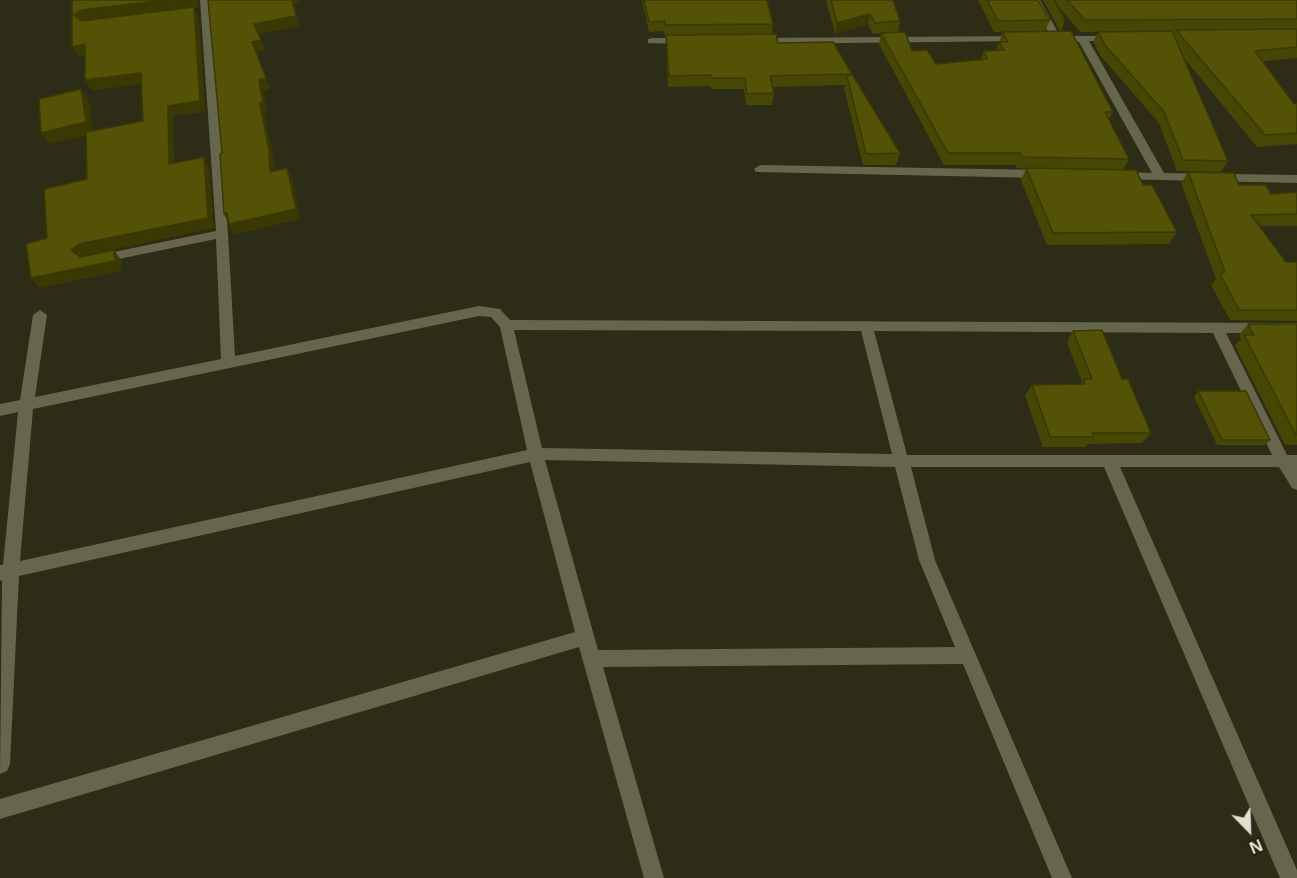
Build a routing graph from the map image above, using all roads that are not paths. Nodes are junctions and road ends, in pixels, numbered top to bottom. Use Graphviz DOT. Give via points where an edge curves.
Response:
graph roads {
  1 [pos="1035,0"];
  2 [pos="202,8"];
  3 [pos="1131,38"];
  4 [pos="1034,39"];
  5 [pos="1046,39"];
  6 [pos="1057,39"];
  7 [pos="1083,39"];
  8 [pos="652,41"];
  9 [pos="698,41"];
  10 [pos="745,41"];
  11 [pos="760,169"];
  12 [pos="1055,175"];
  13 [pos="1102,176"];
  14 [pos="1161,177"];
  15 [pos="1297,179"];
  16 [pos="222,234"];
  17 [pos="87,261"];
  18 [pos="40,315"];
  19 [pos="506,326"];
  20 [pos="866,326"];
  21 [pos="1218,328"];
  22 [pos="1297,328"];
  23 [pos="228,363"];
  24 [pos="26,406"];
  25 [pos="0,410"];
  26 [pos="536,454"];
  27 [pos="901,461"];
  28 [pos="1290,461"];
  29 [pos="1110,463"];
  30 [pos="1297,483"];
  31 [pos="5,572"];
  32 [pos="585,637"];
  33 [pos="968,655"];
  34 [pos="591,659"];
  35 [pos="0,764"];
  36 [pos="0,809"];
  37 [pos="654,878"];
  38 [pos="1062,878"];
  39 [pos="1290,878"];
  1 -- 6 [label="street"];
  2 -- 16 [label="street"];
  3 -- 7 [label="street"];
  4 -- 10 [label="street"];
  5 -- 6 [label="street"];
  6 -- 7 [label="street"];
  7 -- 14 [label="street"];
  8 -- 9 [label="street"];
  11 -- 12 [label="street"];
  13 -- 14 [label="street"];
  14 -- 15 [label="street"];
  16 -- 17 [label="street"];
  16 -- 23 [label="street"];
  18 -- 24 [label="street"];
  19 -- 20 [label="street"];
  19 -- 23 [label="street" via="495,312 479,311"];
  19 -- 26 [label="street"];
  20 -- 21 [label="street"];
  20 -- 27 [label="street"];
  21 -- 22 [label="street"];
  21 -- 28 [label="street"];
  23 -- 24 [label="street"];
  24 -- 25 [label="street"];
  24 -- 31 [label="street"];
  26 -- 27 [label="street"];
  26 -- 31 [label="street"];
  26 -- 32 [label="street"];
  27 -- 29 [label="street"];
  27 -- 33 [label="street" via="927,560"];
  28 -- 29 [label="street"];
  28 -- 30 [label="street"];
  29 -- 39 [label="street"];
  31 -- 35 [label="street"];
  32 -- 34 [label="street"];
  32 -- 36 [label="street"];
  33 -- 34 [label="street"];
  33 -- 38 [label="street"];
  34 -- 37 [label="street"];
}
